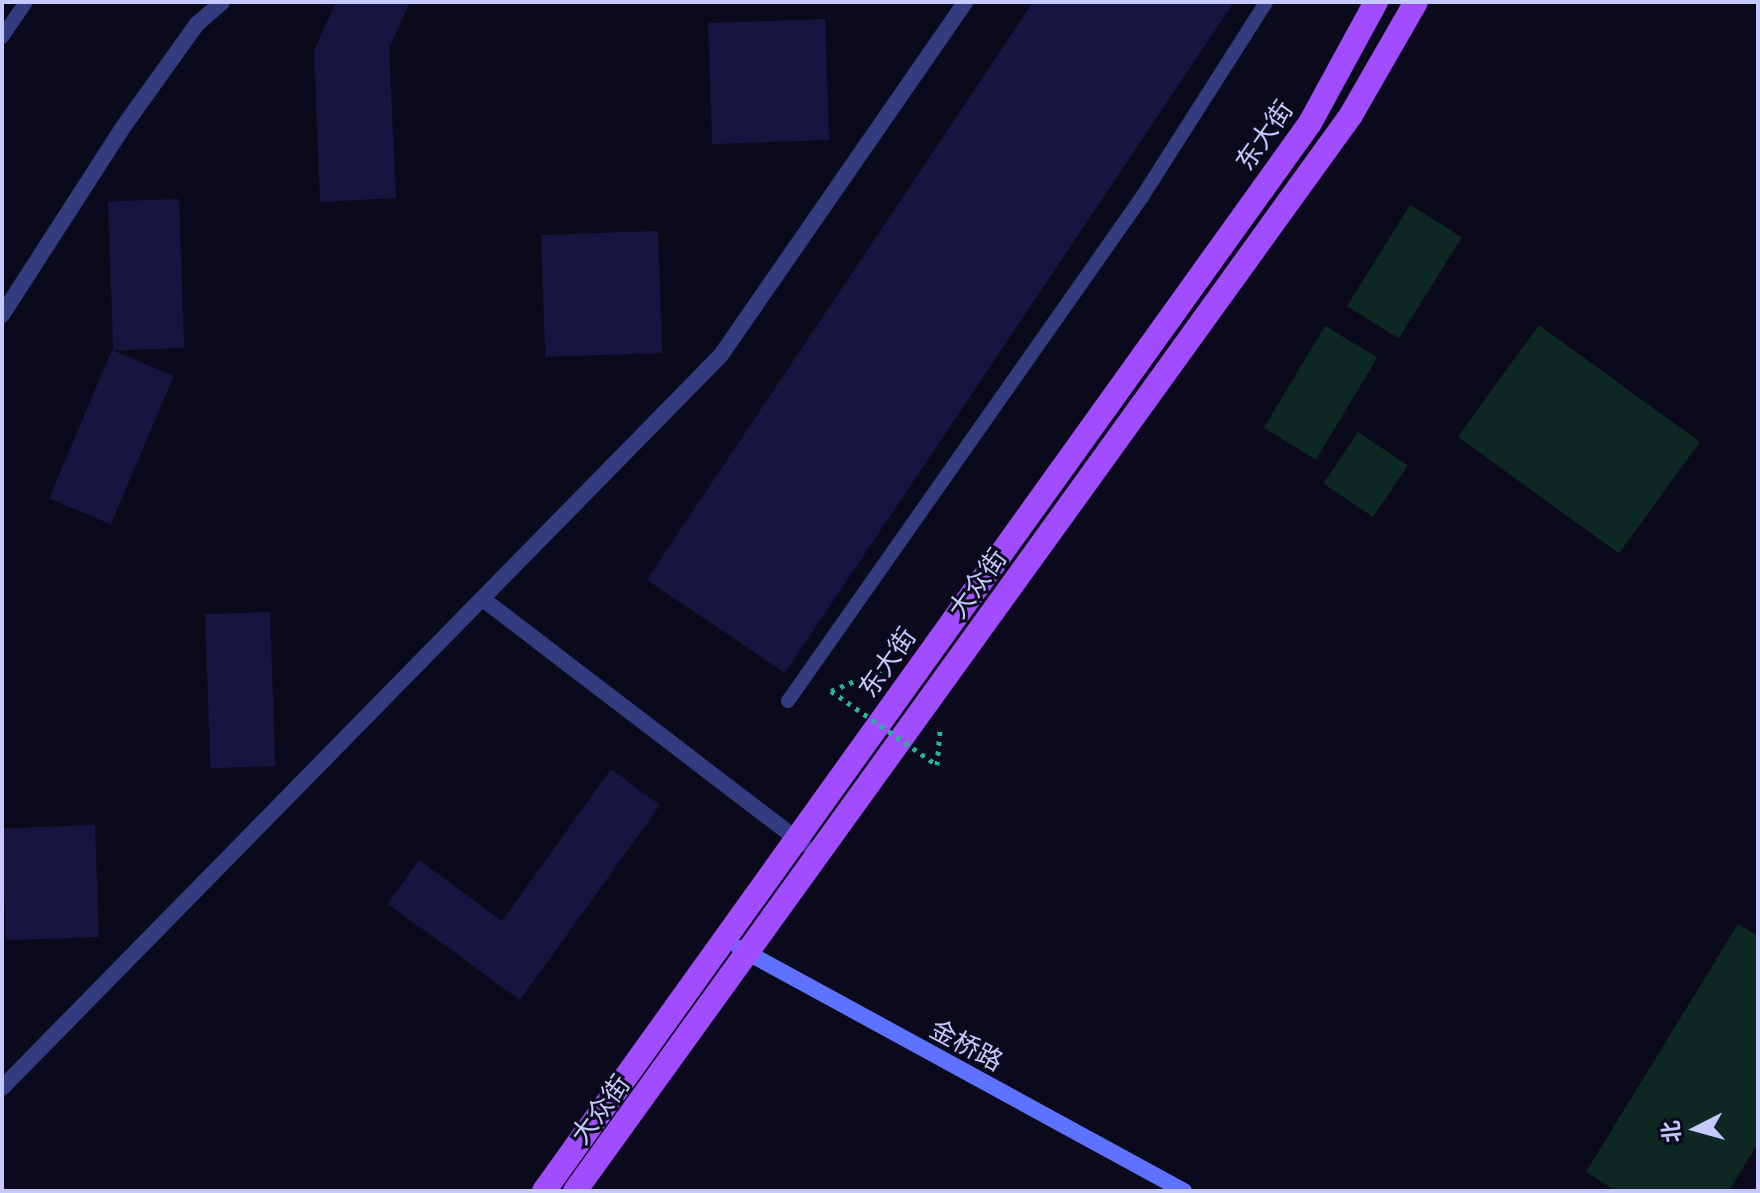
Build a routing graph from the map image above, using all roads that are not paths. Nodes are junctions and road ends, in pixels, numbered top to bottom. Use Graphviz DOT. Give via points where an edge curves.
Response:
graph roads {
  1 [pos="26,2"];
  2 [pos="222,2"];
  3 [pos="965,2"];
  4 [pos="1266,2"];
  5 [pos="1376,2"];
  6 [pos="1416,2"];
  7 [pos="2,37"];
  8 [pos="2,315"];
  9 [pos="484,600"];
  10 [pos="788,701"];
  11 [pos="798,840"];
  12 [pos="820,857"];
  13 [pos="728,940"];
  14 [pos="750,957"];
  15 [pos="2,1088"];
  16 [pos="544,1191"];
  17 [pos="575,1191"];
  18 [pos="1184,1191"];
  1 -- 7 [label="lane"];
  2 -- 8 [label="street" via="197,24 138,107"];
  3 -- 9 [label="street" via="721,355"];
  4 -- 10 [label="lane" via="1142,197"];
  5 -- 11 [label="main road, 东大街" via="1310,123"];
  6 -- 12 [label="main road, 大众街" via="1351,115"];
  9 -- 11 [label="street"];
  9 -- 15 [label="street"];
  11 -- 12 [label="street"];
  11 -- 13 [label="main road, 东大街"];
  12 -- 14 [label="main road, 大众街"];
  13 -- 14 [label="street, 金桥路"];
  13 -- 16 [label="main road, 东大街"];
  14 -- 17 [label="main road, 大众街"];
  14 -- 18 [label="street, 金桥路"];
}
